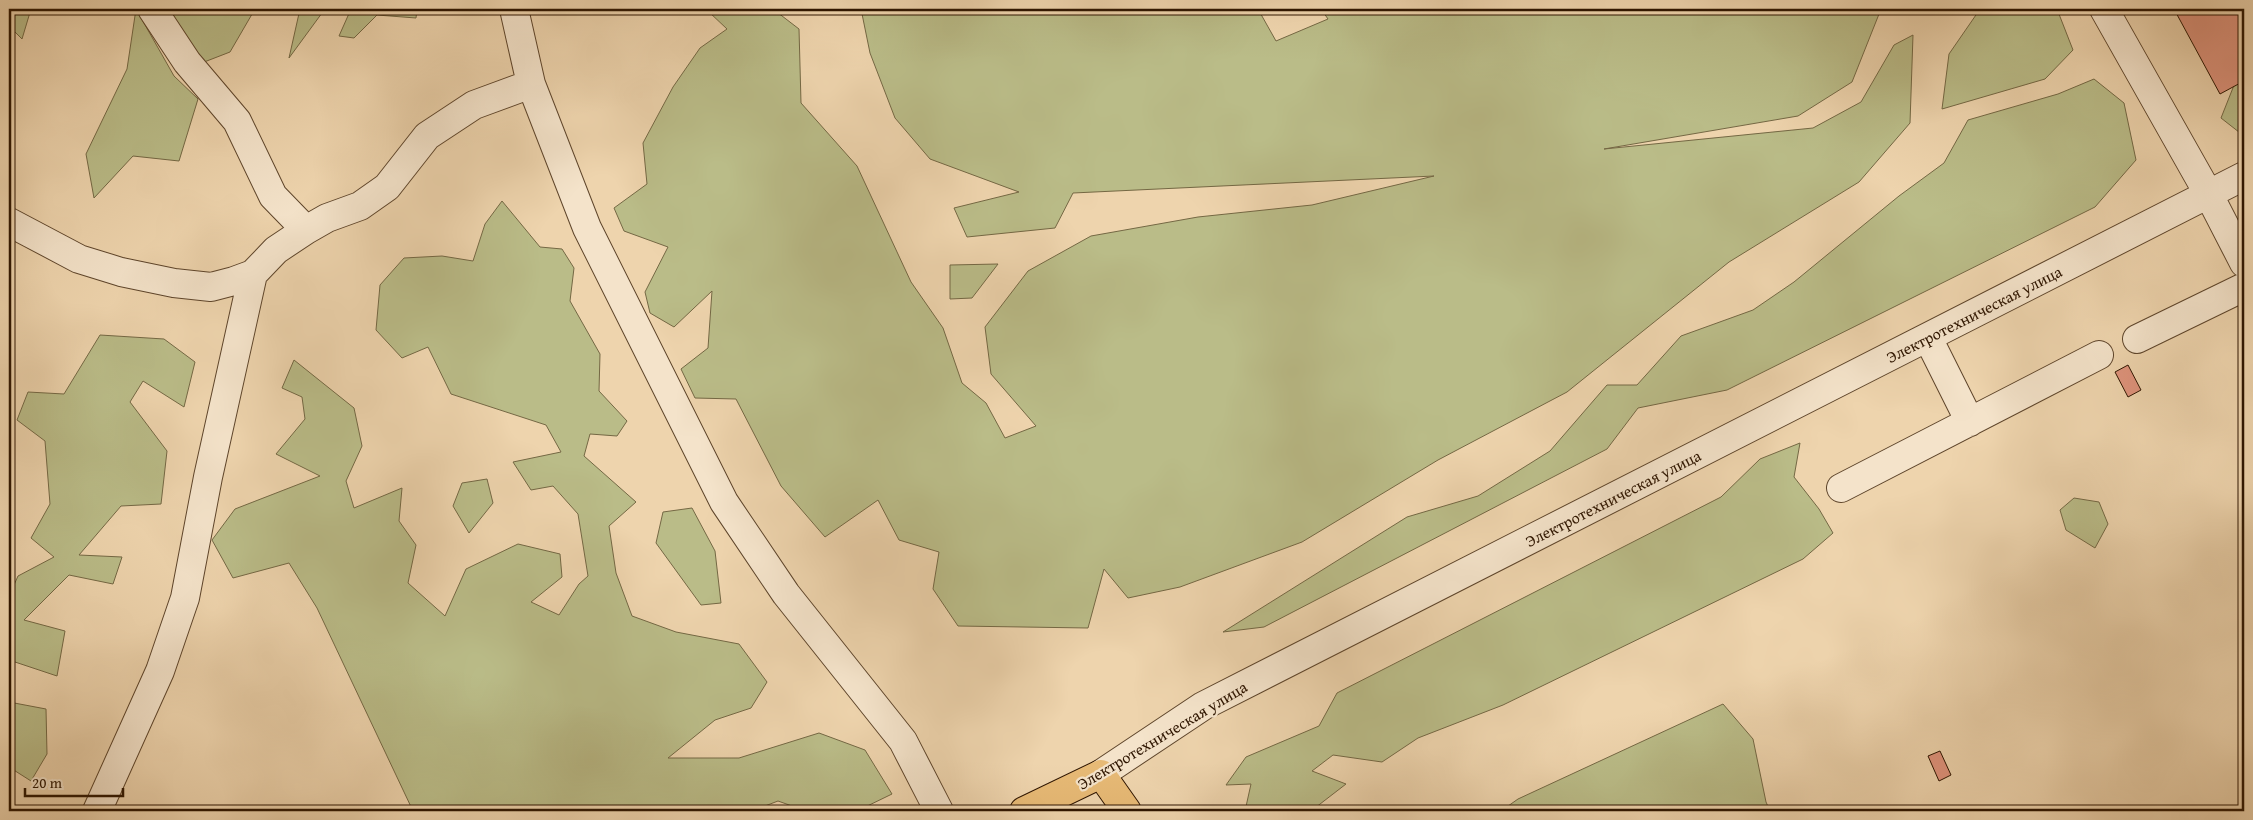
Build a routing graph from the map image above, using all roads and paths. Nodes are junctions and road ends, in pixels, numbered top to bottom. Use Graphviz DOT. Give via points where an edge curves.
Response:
graph roads {
  1 [pos="152,9"];
  2 [pos="514,9"];
  3 [pos="2104,9"];
  4 [pos="531,84"];
  5 [pos="2244,176"];
  6 [pos="2209,195"];
  7 [pos="9,222"];
  8 [pos="306,230"];
  9 [pos="2244,263"];
  10 [pos="253,274"];
  11 [pos="2244,287"];
  12 [pos="1928,338"];
  13 [pos="2137,339"];
  14 [pos="2099,355"];
  15 [pos="1970,422"];
  16 [pos="1841,488"];
  17 [pos="1101,774"];
  18 [pos="97,811"];
  19 [pos="939,811"];
  20 [pos="1024,811"];
  21 [pos="1127,811"];
  1 -- 8 [label="street" via="187,62 237,121 273,196"];
  2 -- 4 [label="street"];
  3 -- 6 [label="street"];
  4 -- 8 [label="street" via="474,105 427,136 387,187 360,206"];
  4 -- 19 [label="street" via="587,228 724,502 786,594 903,741"];
  5 -- 6 [label="street, Электротехническая улица"];
  6 -- 9 [label="street"];
  6 -- 12 [label="street, Электротехническая улица"];
  7 -- 10 [label="street" via="79,259 121,272 211,287"];
  8 -- 10 [label="street" via="276,250"];
  10 -- 18 [label="street" via="208,477 186,598 160,671"];
  11 -- 13 [label="street"];
  12 -- 15 [label="street"];
  12 -- 17 [label="street, Электротехническая улица" via="1203,706"];
  14 -- 15 [label="street"];
  15 -- 16 [label="street"];
  17 -- 20 [label="main road, Электротехническая улица"];
  17 -- 21 [label="main road"];
}
